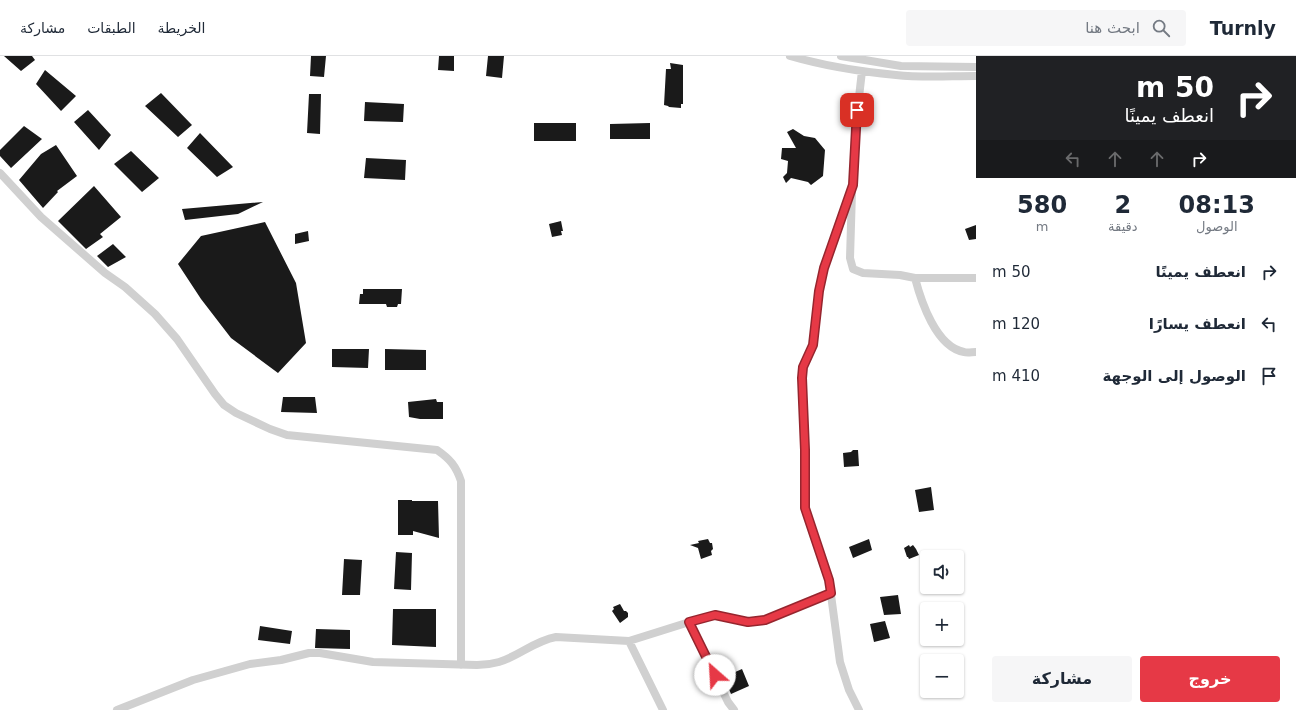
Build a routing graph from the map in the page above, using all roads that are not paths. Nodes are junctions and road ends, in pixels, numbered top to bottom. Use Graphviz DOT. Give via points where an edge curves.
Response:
graph roads {
  1 [pos="790,56"];
  2 [pos="841,56"];
  3 [pos="976,67"];
  4 [pos="862,71"];
  5 [pos="976,76"];
  6 [pos="0,173"];
  7 [pos="853,185"];
  8 [pos="915,278"];
  9 [pos="976,278"];
  10 [pos="976,352"];
  11 [pos="831,593"];
  12 [pos="689,622"];
  13 [pos="629,642"];
  14 [pos="462,665"];
  15 [pos="117,710"];
  16 [pos="663,710"];
  17 [pos="734,710"];
  18 [pos="859,710"];
  1 -- 4 [label="street"];
  2 -- 3 [label="street" via="901,66"];
  4 -- 5 [label="street" via="903,76"];
  4 -- 7 [label="street"];
  6 -- 14 [label="street" via="41,217 155,314 177,339 224,405 236,413 287,435 437,450 448,457 458,470 461,481"];
  7 -- 8 [label="street" via="850,258 853,268 863,273"];
  7 -- 11 [label="street" via="824,268 813,345 803,367 802,378 805,508"];
  8 -- 9 [label="street"];
  8 -- 10 [label="street" via="919,294 944,341 963,352"];
  11 -- 12 [label="street" via="765,620 748,622 715,615"];
  11 -- 18 [label="street" via="840,662"];
  12 -- 13 [label="street"];
  12 -- 17 [label="street"];
  13 -- 14 [label="street" via="556,637 538,642 500,662"];
  13 -- 16 [label="street"];
  14 -- 15 [label="street" via="373,662 309,653 250,664 193,680"];
}
